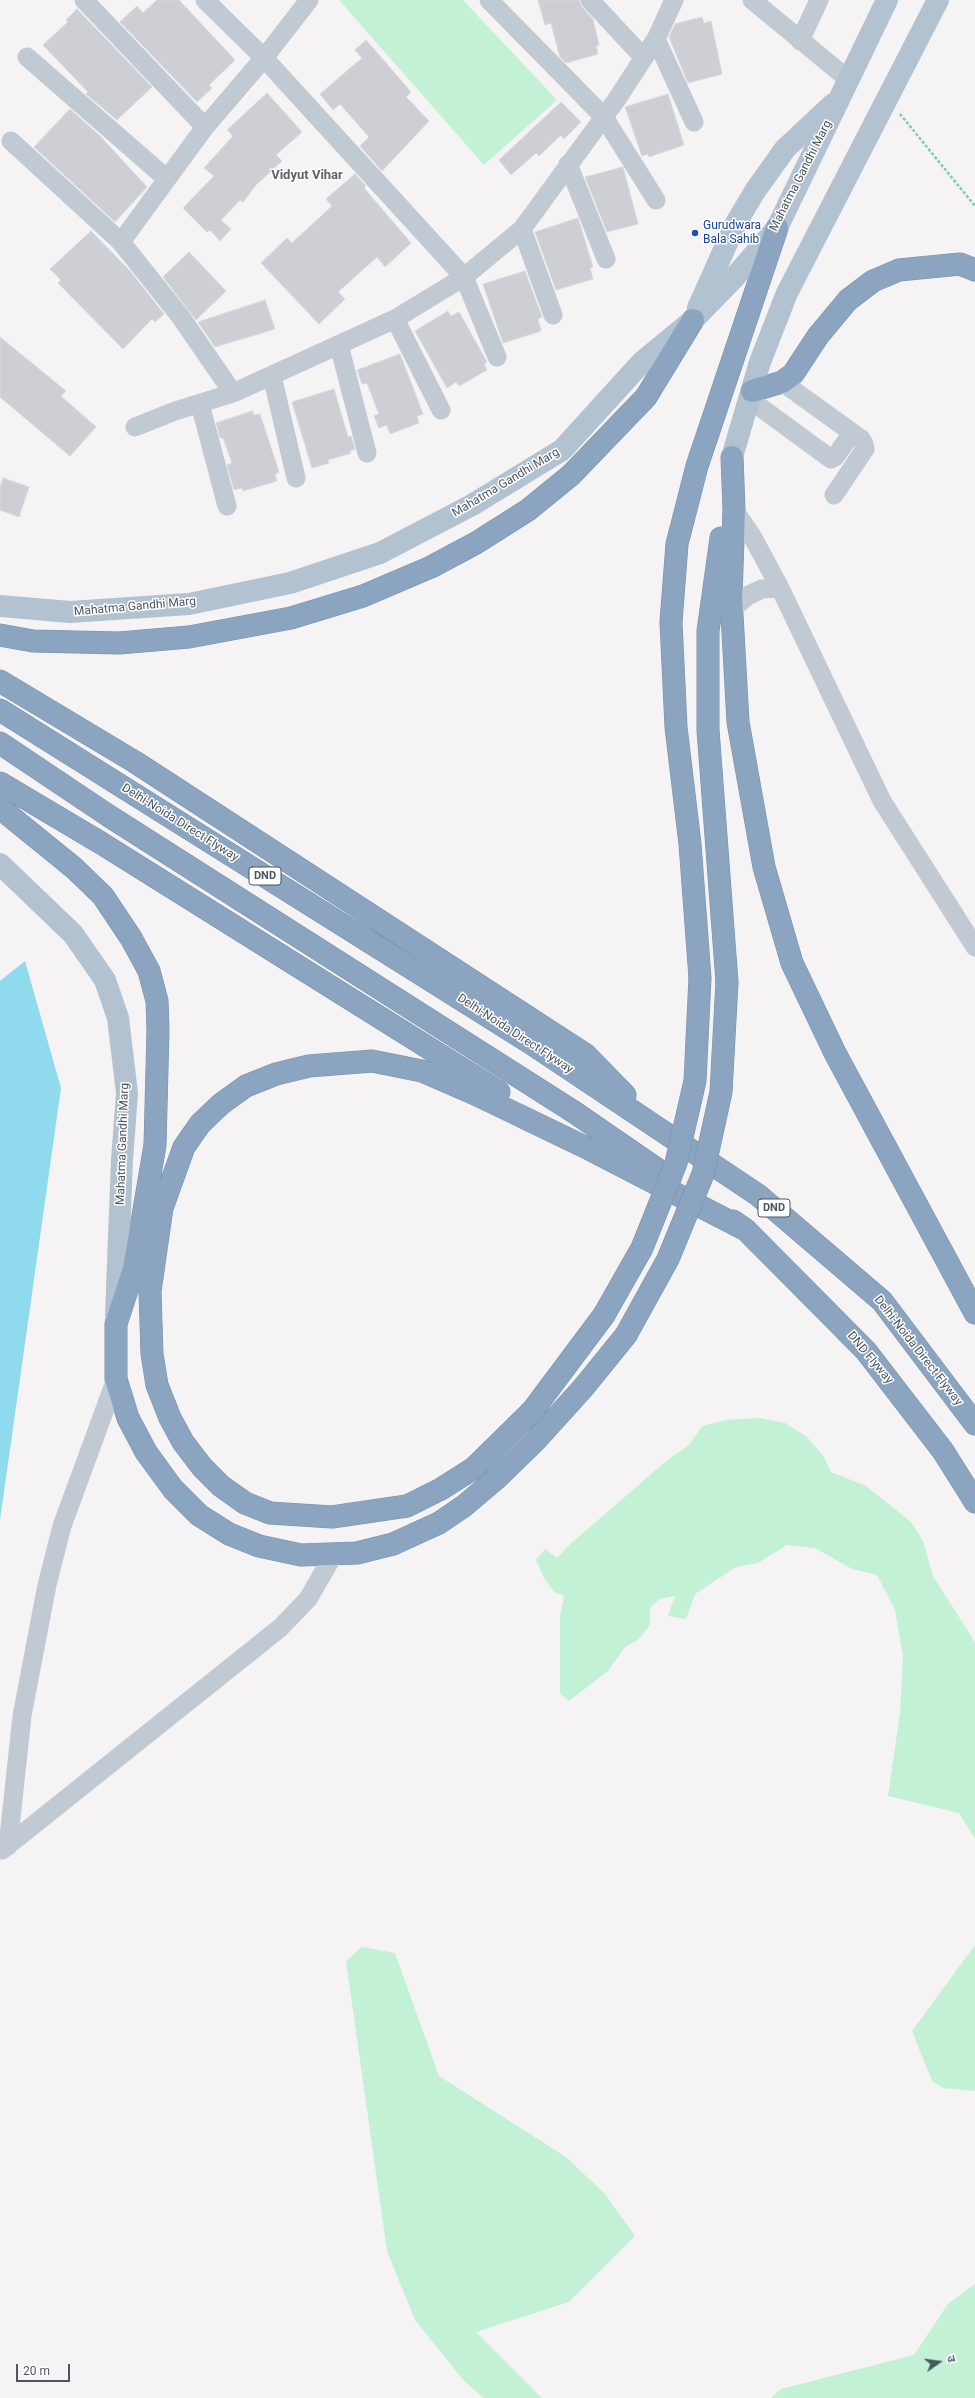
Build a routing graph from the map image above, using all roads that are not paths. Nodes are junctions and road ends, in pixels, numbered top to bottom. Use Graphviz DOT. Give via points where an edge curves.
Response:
graph roads {
  1 [pos="84,0"];
  2 [pos="205,0"];
  3 [pos="489,0"];
  4 [pos="590,0"];
  5 [pos="674,0"];
  6 [pos="752,0"];
  7 [pos="819,0"];
  8 [pos="887,0"];
  9 [pos="938,0"];
  10 [pos="305,2"];
  11 [pos="656,39"];
  12 [pos="800,41"];
  13 [pos="27,57"];
  14 [pos="643,57"];
  15 [pos="264,58"];
  16 [pos="845,88"];
  17 [pos="604,117"];
  18 [pos="694,122"];
  19 [pos="204,127"];
  20 [pos="11,141"];
  21 [pos="568,164"];
  22 [pos="166,180"];
  23 [pos="656,200"];
  24 [pos="776,228"];
  25 [pos="522,229"];
  26 [pos="121,242"];
  27 [pos="606,259"];
  28 [pos="975,270"];
  29 [pos="464,277"];
  30 [pos="553,315"];
  31 [pos="394,319"];
  32 [pos="693,320"];
  33 [pos="339,344"];
  34 [pos="496,357"];
  35 [pos="272,376"];
  36 [pos="782,382"];
  37 [pos="233,393"];
  38 [pos="751,395"];
  39 [pos="200,404"];
  40 [pos="442,410"];
  41 [pos="135,427"];
  42 [pos="852,433"];
  43 [pos="367,453"];
  44 [pos="732,457"];
  45 [pos="296,478"];
  46 [pos="834,495"];
  47 [pos="227,506"];
  48 [pos="734,510"];
  49 [pos="780,588"];
  50 [pos="0,606"];
  51 [pos="732,609"];
  52 [pos="0,635"];
  53 [pos="0,681"];
  54 [pos="0,710"];
  55 [pos="0,743"];
  56 [pos="0,783"];
  57 [pos="0,808"];
  58 [pos="0,864"];
  59 [pos="975,947"];
  60 [pos="654,1125"];
  61 [pos="591,1150"];
  62 [pos="746,1230"];
  63 [pos="975,1313"];
  64 [pos="116,1324"];
  65 [pos="116,1379"];
  66 [pos="975,1424"];
  67 [pos="975,1502"];
  68 [pos="334,1554"];
  69 [pos="4,1849"];
  1 -- 19 [label="street"];
  2 -- 15 [label="street"];
  3 -- 17 [label="street"];
  4 -- 14 [label="street"];
  5 -- 11 [label="street"];
  6 -- 12 [label="street"];
  7 -- 12 [label="street"];
  8 -- 16 [label="main road, Mahatma Gandhi Marg"];
  9 -- 38 [label="main road" via="787,293 760,362"];
  10 -- 15 [label="street"];
  11 -- 14 [label="street"];
  11 -- 18 [label="street"];
  12 -- 16 [label="street"];
  13 -- 22 [label="street"];
  14 -- 17 [label="street"];
  15 -- 19 [label="street"];
  15 -- 29 [label="street"];
  16 -- 24 [label="main road, Mahatma Gandhi Marg"];
  16 -- 32 [label="main road" via="785,149 756,191 724,247"];
  17 -- 21 [label="street"];
  17 -- 23 [label="street"];
  19 -- 22 [label="street"];
  20 -- 26 [label="street"];
  21 -- 25 [label="street"];
  21 -- 27 [label="street"];
  22 -- 26 [label="street"];
  24 -- 32 [label="main road, Mahatma Gandhi Marg" via="733,279"];
  24 -- 61 [label="highway, bridge" via="697,466 677,544 671,622 676,727 690,844 700,978 695,1080 676,1163 642,1248 604,1315 533,1410 474,1468 407,1506 332,1517 270,1513 245,1503 221,1486 183,1442 157,1385 152,1354 150,1291 162,1208 184,1147 200,1124 221,1104 246,1086 276,1074 309,1066 372,1061 422,1071"];
  25 -- 29 [label="street"];
  25 -- 30 [label="street"];
  26 -- 37 [label="street" via="180,316"];
  28 -- 36 [label="highway" via="960,264 899,270 873,281 848,300 818,336 793,374"];
  29 -- 31 [label="street"];
  29 -- 34 [label="street"];
  31 -- 33 [label="street"];
  31 -- 40 [label="street"];
  32 -- 50 [label="main road, Mahatma Gandhi Marg" via="642,362 562,450 472,504 380,553 290,583 189,604 70,612"];
  32 -- 52 [label="highway" via="646,397 572,474 528,510 476,543 431,567 363,596 290,618 189,637 119,643 33,641"];
  33 -- 35 [label="street"];
  33 -- 43 [label="street"];
  35 -- 37 [label="street"];
  35 -- 45 [label="street"];
  36 -- 38 [label="highway"];
  36 -- 42 [label="street"];
  37 -- 39 [label="street"];
  38 -- 42 [label="street" via="831,459"];
  38 -- 44 [label="main road"];
  39 -- 41 [label="street"];
  39 -- 47 [label="street"];
  42 -- 46 [label="street" via="861,440 865,449"];
  44 -- 48 [label="highway"];
  44 -- 68 [label="highway, bridge" via="708,631 708,730 727,982 720,1092 703,1174 668,1259 626,1335 535,1441 464,1506 439,1523 393,1544 357,1553"];
  48 -- 49 [label="street" via="752,536"];
  48 -- 51 [label="highway"];
  49 -- 51 [label="street" via="762,589"];
  49 -- 59 [label="street" via="882,801"];
  51 -- 63 [label="highway" via="738,722 764,867 792,963 835,1052"];
  53 -- 60 [label="highway" via="135,762 586,1055"];
  54 -- 60 [label="highway, Delhi-Noida Direct Flyway / DND" via="529,1042"];
  55 -- 62 [label="highway, DND" via="109,816 574,1112"];
  56 -- 61 [label="highway" via="101,843"];
  57 -- 64 [label="highway" via="74,868 103,896 149,971 157,1001 155,1145 134,1269"];
  58 -- 64 [label="main road, Mahatma Gandhi Marg" via="73,934 105,980 118,1018 127,1094"];
  60 -- 66 [label="highway, Delhi-Noida Direct Flyway / DND" via="758,1195 882,1301"];
  61 -- 62 [label="highway"];
  62 -- 67 [label="highway, DND Flyway" via="866,1351 943,1451"];
  64 -- 65 [label="highway"];
  65 -- 68 [label="highway" via="128,1418 146,1452 173,1489 199,1515 229,1534 259,1546 301,1555"];
  65 -- 69 [label="street" via="62,1526 46,1585 22,1716"];
  68 -- 69 [label="street" via="308,1598 280,1628"];
}
